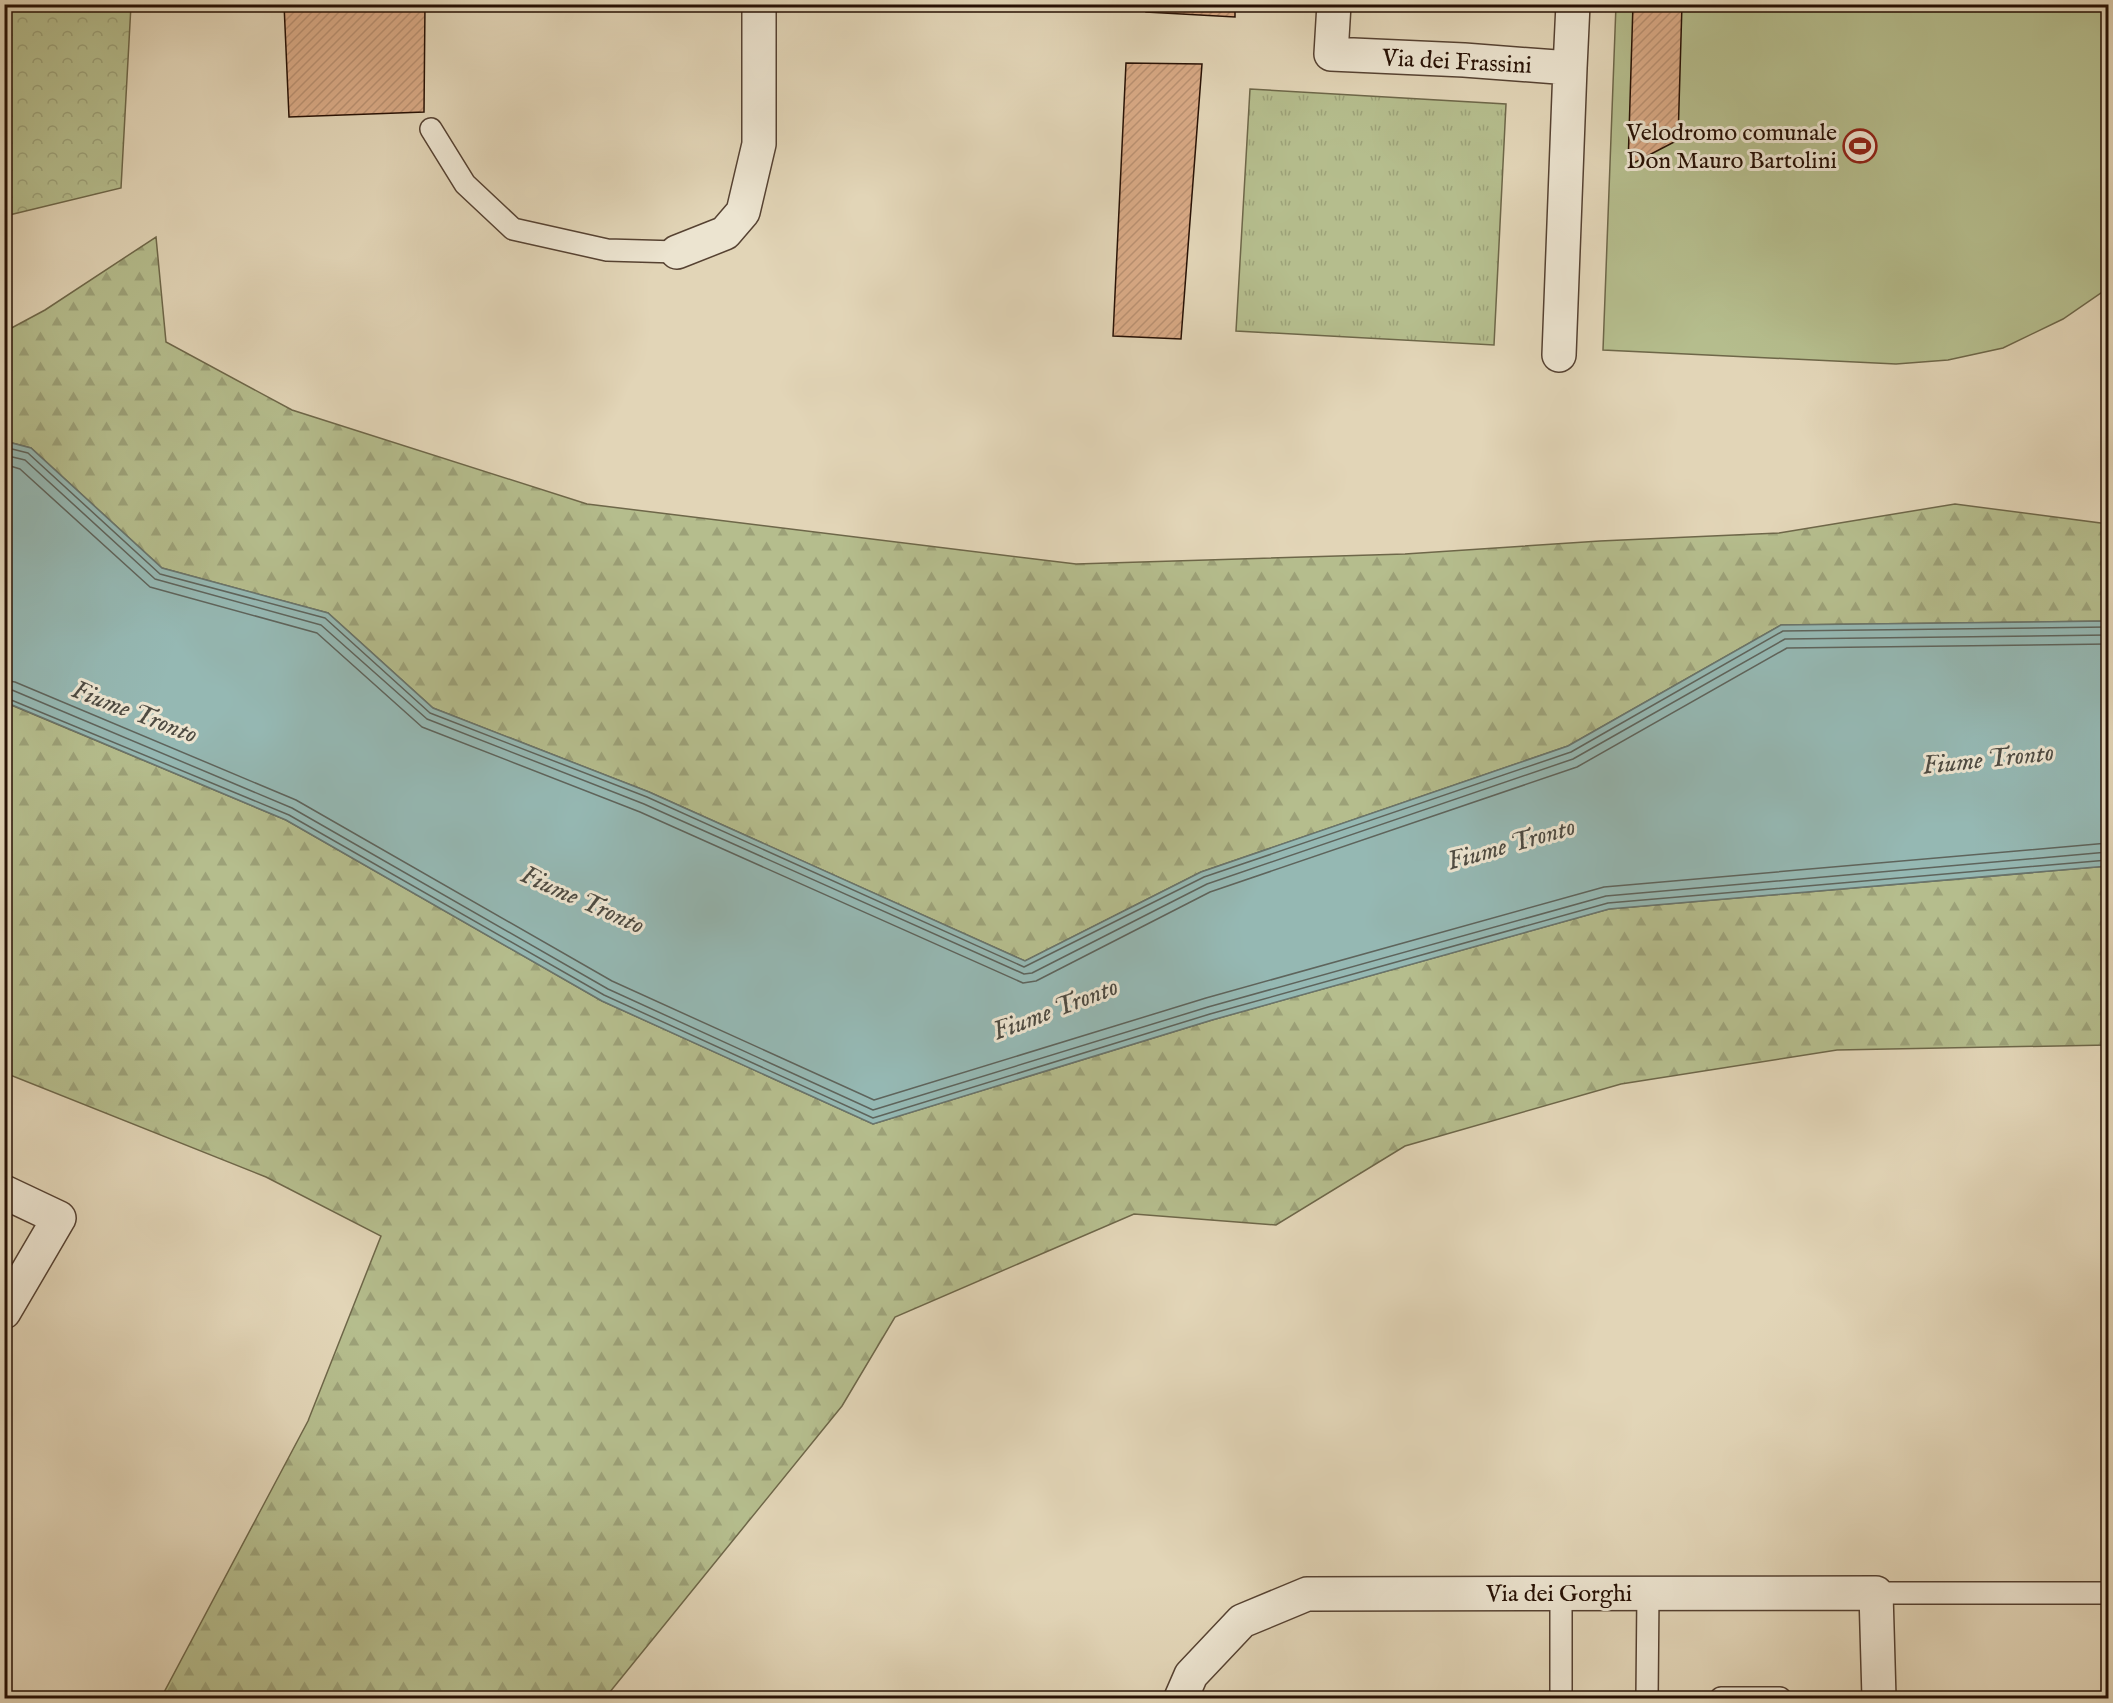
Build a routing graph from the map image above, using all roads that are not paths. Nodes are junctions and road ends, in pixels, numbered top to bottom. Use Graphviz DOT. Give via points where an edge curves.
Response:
graph roads {
  1 [pos="759,4"];
  2 [pos="1334,4"];
  3 [pos="1573,4"];
  4 [pos="1570,68"];
  5 [pos="431,129"];
  6 [pos="677,252"];
  7 [pos="1559,355"];
  8 [pos="4,1192"];
  9 [pos="4,1312"];
  10 [pos="1561,1593"];
  11 [pos="1648,1593"];
  12 [pos="1876,1593"];
  13 [pos="2109,1593"];
  14 [pos="1181,1698"];
  15 [pos="1562,1698"];
  16 [pos="1647,1698"];
  17 [pos="1721,1698"];
  18 [pos="1732,1698"];
  19 [pos="1780,1698"];
  20 [pos="1879,1698"];
  1 -- 6 [label="street" via="759,144 743,212 725,233"];
  2 -- 4 [label="street, Via dei Frassini" via="1331,54"];
  3 -- 4 [label="street"];
  4 -- 7 [label="street"];
  5 -- 6 [label="lane" via="465,184 513,229 607,250"];
  8 -- 9 [label="street" via="59,1218"];
  10 -- 11 [label="street, Via dei Gorghi"];
  10 -- 14 [label="street, Via dei Gorghi" via="1307,1594 1242,1621 1191,1675"];
  10 -- 15 [label="lane"];
  11 -- 12 [label="street, Via dei Gorghi"];
  11 -- 16 [label="lane"];
  12 -- 13 [label="lane"];
  12 -- 20 [label="street"];
  17 -- 18 [label="lane"];
  18 -- 19 [label="lane"];
}
